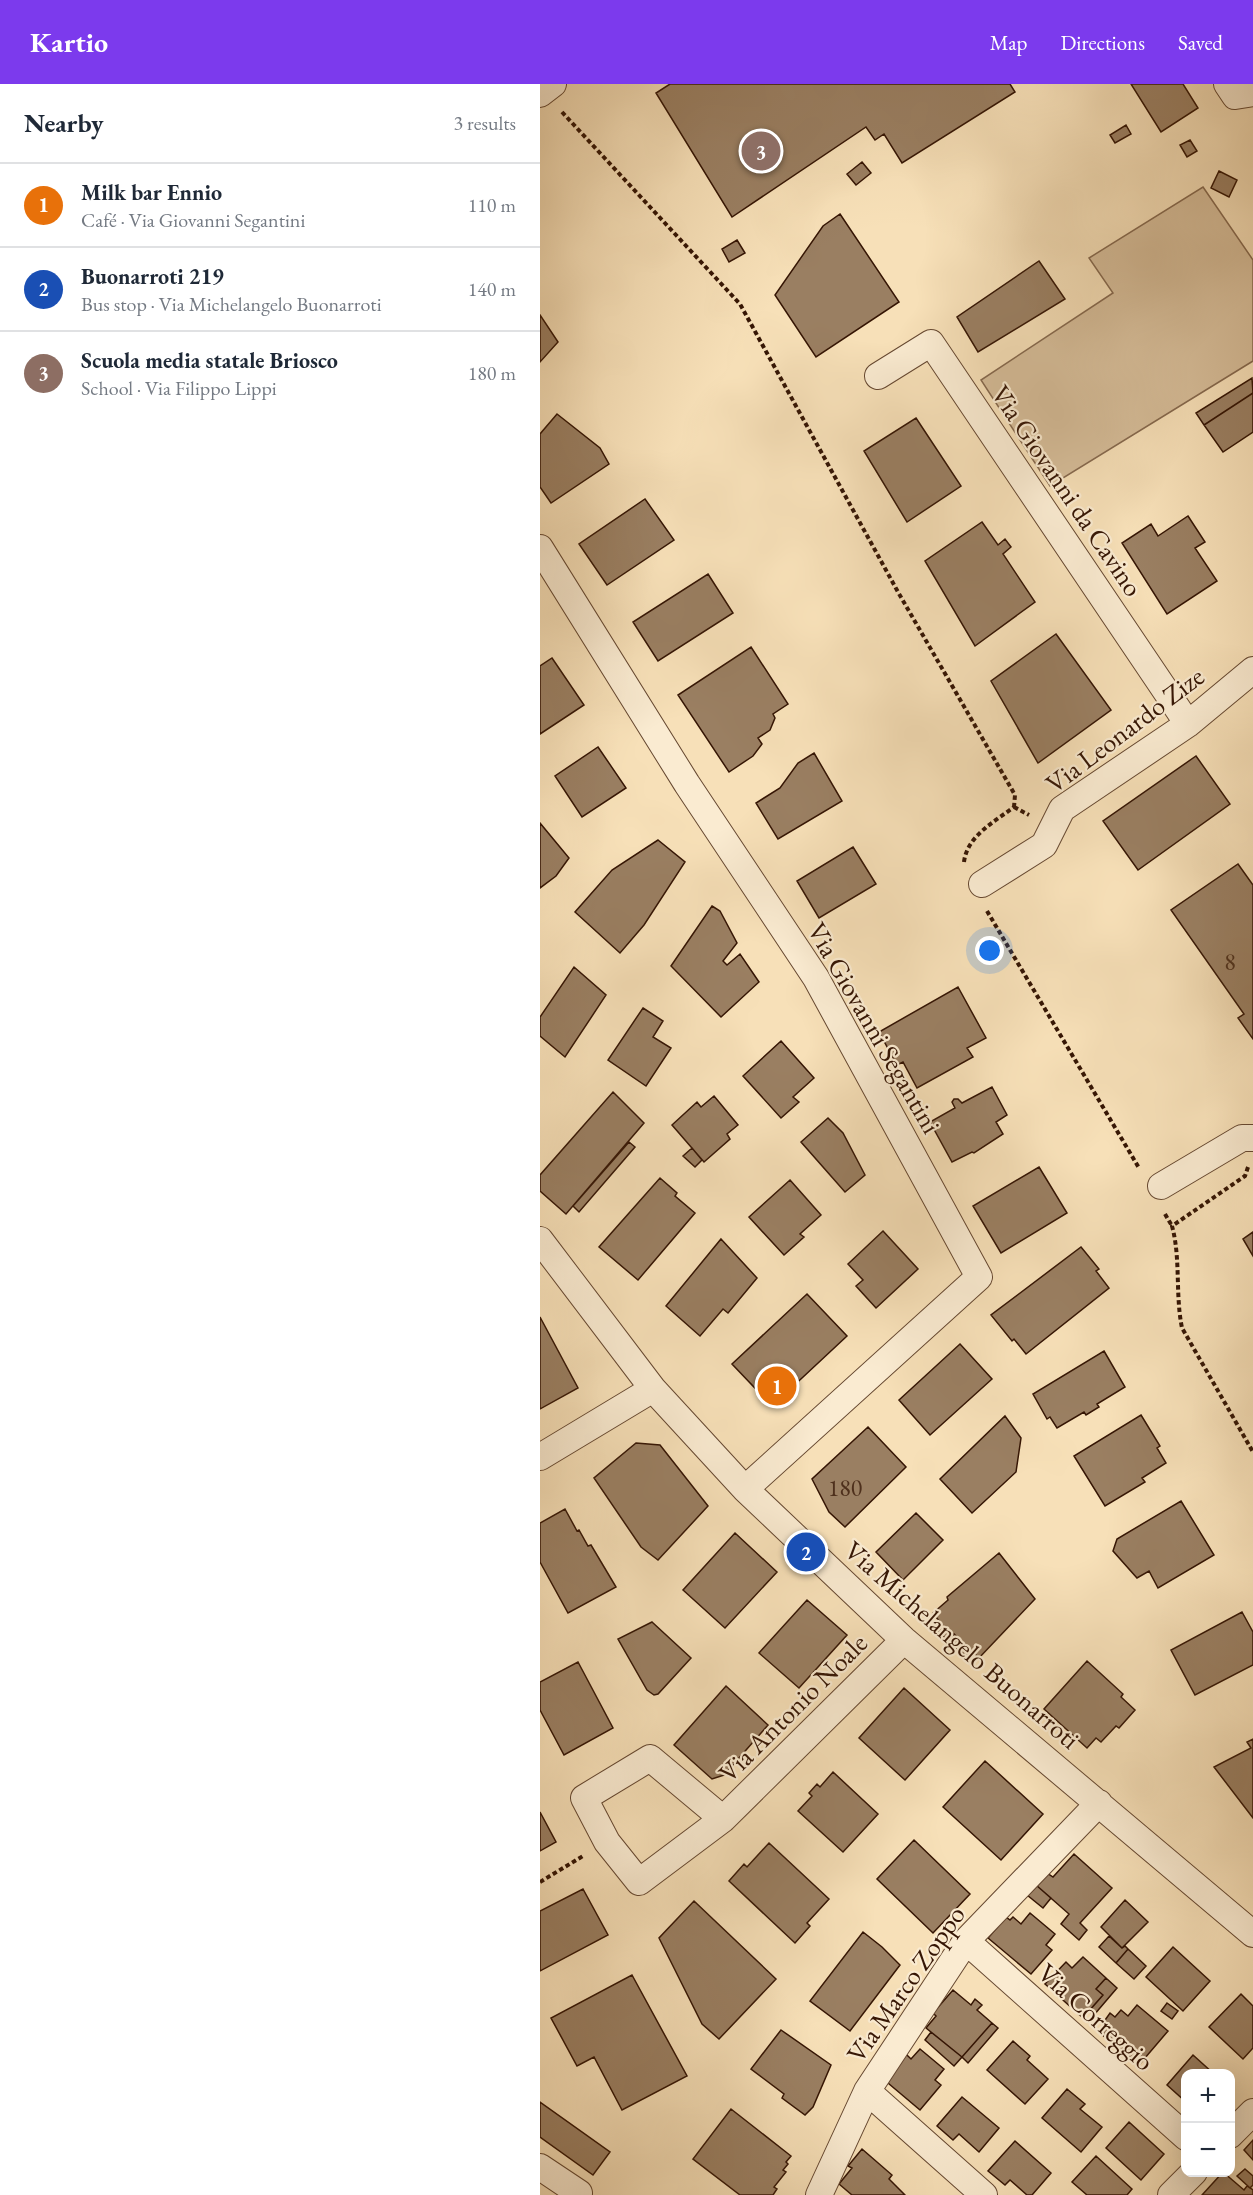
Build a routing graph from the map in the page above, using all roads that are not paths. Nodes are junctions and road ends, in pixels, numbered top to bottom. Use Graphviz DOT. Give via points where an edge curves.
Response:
graph roads {
  1 [pos="1227,84"];
  2 [pos="1253,93"];
  3 [pos="878,376"];
  4 [pos="540,548"];
  5 [pos="1253,670"];
  6 [pos="1188,724"];
  7 [pos="973,877"];
  8 [pos="1252,1150"];
  9 [pos="1162,1198"];
  10 [pos="540,1240"];
  11 [pos="652,1389"];
  12 [pos="540,1457"];
  13 [pos="745,1489"];
  14 [pos="904,1640"];
  15 [pos="1099,1803"];
  16 [pos="723,1819"];
  17 [pos="1253,1934"];
  18 [pos="966,1941"];
  19 [pos="867,2091"];
  20 [pos="1253,2112"];
  21 [pos="1235,2130"];
  22 [pos="1181,2133"];
  23 [pos="540,2167"];
  24 [pos="1189,2177"];
  25 [pos="578,2195"];
  26 [pos="819,2195"];
  27 [pos="984,2195"];
  28 [pos="1172,2195"];
  1 -- 2 [label="street" via="1235,96"];
  3 -- 6 [label="street, Via Giovanni da Cavino" via="931,343"];
  4 -- 13 [label="street, Via Giovanni Segantini" via="687,784 816,978 979,1277"];
  5 -- 6 [label="street, Via Leonardo Zize"];
  6 -- 7 [label="street, Via Leonardo Zize" via="1062,809 1044,845"];
  8 -- 9 [label="street" via="1242,1138"];
  10 -- 11 [label="street, Via Michelangelo Buonarroti"];
  11 -- 12 [label="street"];
  11 -- 13 [label="street, Via Michelangelo Buonarroti"];
  13 -- 14 [label="street, Via Michelangelo Buonarroti"];
  14 -- 15 [label="street, Via Michelangelo Buonarroti"];
  14 -- 16 [label="street, Via Antonio Noale"];
  15 -- 17 [label="street, Via Michelangelo Buonarroti"];
  15 -- 18 [label="street, Via Marco Zoppo"];
  16 -- 16 [label="street, Via Antonio Noale" via="639,1882 607,1842 584,1798 650,1758"];
  18 -- 19 [label="street, Via Marco Zoppo"];
  18 -- 22 [label="street, Via Correggio"];
  19 -- 26 [label="street, Via Marco Zoppo"];
  19 -- 27 [label="street"];
  20 -- 21 [label="street"];
  23 -- 25 [label="street"];
  24 -- 28 [label="street"];
}
